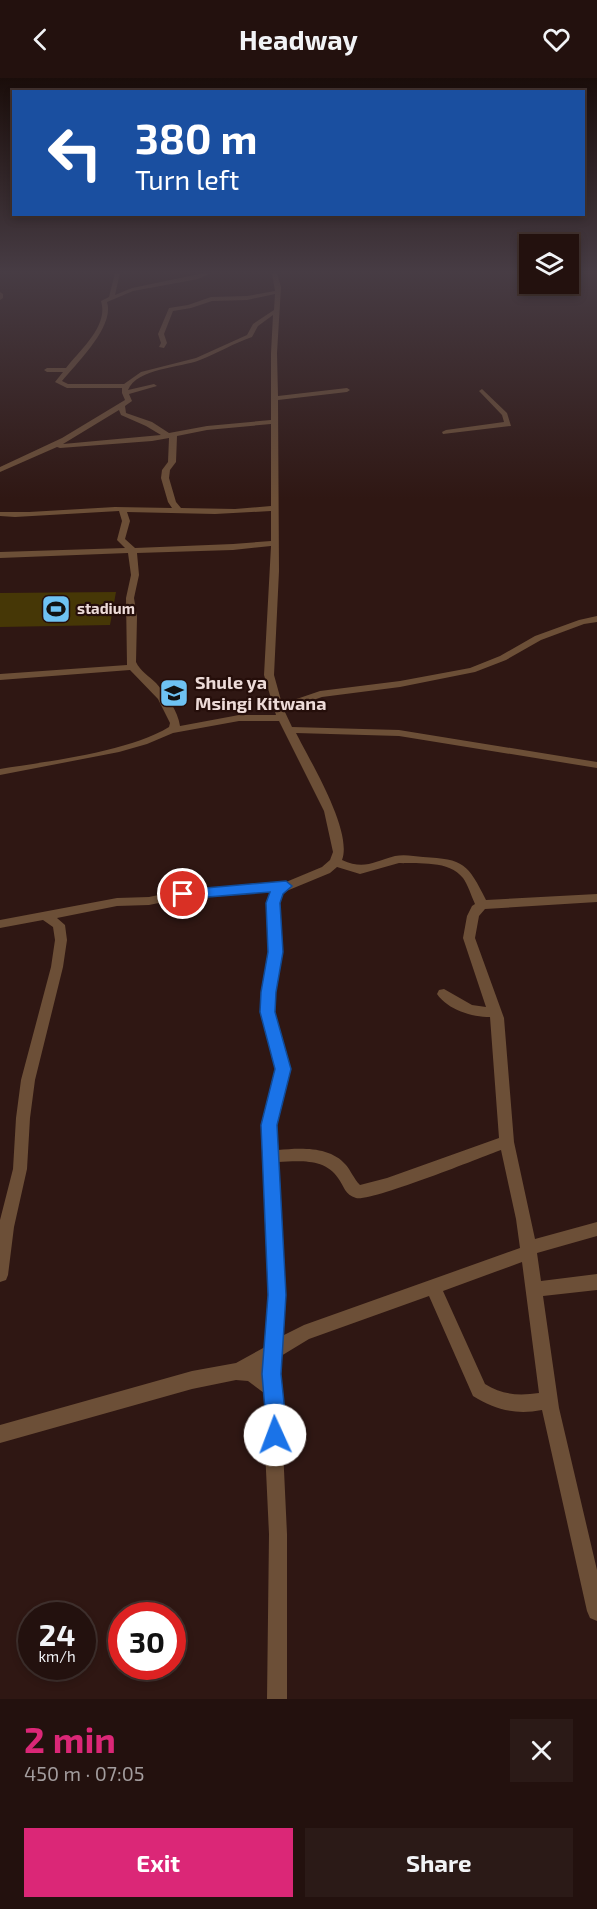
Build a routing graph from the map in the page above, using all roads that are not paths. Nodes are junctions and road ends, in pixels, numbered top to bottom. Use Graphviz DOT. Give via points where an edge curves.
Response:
graph roads {
  1 [pos="84,349"];
  2 [pos="217,349"];
  3 [pos="276,349"];
  4 [pos="47,370"];
  5 [pos="66,370"];
  6 [pos="154,386"];
  7 [pos="126,389"];
  8 [pos="347,390"];
  9 [pos="482,391"];
  10 [pos="275,398"];
  11 [pos="122,407"];
  12 [pos="274,422"];
  13 [pos="446,432"];
  14 [pos="171,435"];
  15 [pos="47,448"];
  16 [pos="0,470"];
  17 [pos="122,509"];
  18 [pos="178,510"];
  19 [pos="275,512"];
  20 [pos="0,514"];
  21 [pos="275,543"];
  22 [pos="132,550"];
  23 [pos="0,555"];
  24 [pos="597,619"];
  25 [pos="133,667"];
  26 [pos="0,677"];
  27 [pos="281,714"];
  28 [pos="172,730"];
  29 [pos="289,730"];
  30 [pos="597,765"];
  31 [pos="0,772"];
  32 [pos="335,861"];
  33 [pos="286,886"];
  34 [pos="597,898"];
  35 [pos="482,904"];
  36 [pos="47,917"];
  37 [pos="0,924"];
  38 [pos="444,994"];
  39 [pos="495,1011"];
  40 [pos="507,1143"];
  41 [pos="270,1157"];
  42 [pos="597,1229"];
  43 [pos="529,1250"];
  44 [pos="0,1275"];
  45 [pos="597,1282"];
  46 [pos="434,1287"];
  47 [pos="535,1289"];
  48 [pos="272,1352"];
  49 [pos="237,1372"];
  50 [pos="273,1389"];
  51 [pos="549,1399"];
  52 [pos="0,1434"];
  53 [pos="597,1611"];
  54 [pos="277,1699"];
  1 -- 5 [label="street"];
  2 -- 7 [label="street" via="198,359 151,372"];
  3 -- 10 [label="street"];
  4 -- 5 [label="street"];
  5 -- 7 [label="street" via="58,382 61,385"];
  6 -- 7 [label="street"];
  7 -- 11 [label="street" via="129,401"];
  8 -- 10 [label="street"];
  9 -- 13 [label="street" via="506,414 508,424"];
  10 -- 12 [label="street"];
  11 -- 14 [label="street" via="123,414"];
  11 -- 15 [label="street"];
  12 -- 14 [label="street"];
  12 -- 19 [label="street"];
  14 -- 15 [label="street"];
  14 -- 18 [label="street" via="172,462 165,478"];
  15 -- 16 [label="street"];
  17 -- 18 [label="street"];
  17 -- 20 [label="street"];
  17 -- 22 [label="street" via="126,521 121,540"];
  18 -- 19 [label="street"];
  19 -- 21 [label="street"];
  21 -- 22 [label="street"];
  21 -- 27 [label="street" via="269,675"];
  22 -- 23 [label="street"];
  22 -- 25 [label="street"];
  24 -- 27 [label="street" via="538,638 478,668 308,697"];
  25 -- 26 [label="street"];
  25 -- 28 [label="street" via="170,710 175,723"];
  27 -- 28 [label="street"];
  27 -- 29 [label="street"];
  28 -- 31 [label="street" via="104,752"];
  29 -- 30 [label="street" via="399,734"];
  29 -- 32 [label="street" via="330,811 339,852"];
  32 -- 33 [label="street" via="320,873"];
  32 -- 35 [label="street" via="352,870 399,859 458,866 468,876"];
  33 -- 36 [label="street" via="117,902"];
  33 -- 41 [label="street" via="277,892 273,903 276,952 268,1012 283,1069 269,1125"];
  34 -- 35 [label="street"];
  35 -- 39 [label="street" via="473,916 469,938"];
  36 -- 37 [label="street"];
  36 -- 44 [label="street" via="59,926 60,948 28,1080 20,1169 6,1227"];
  38 -- 39 [label="street" via="468,1010"];
  39 -- 40 [label="street"];
  40 -- 41 [label="street" via="359,1192 338,1166 328,1160 290,1155"];
  40 -- 43 [label="street"];
  41 -- 48 [label="street" via="277,1295"];
  42 -- 43 [label="street"];
  43 -- 46 [label="street"];
  43 -- 47 [label="street"];
  45 -- 47 [label="street"];
  46 -- 48 [label="street" via="304,1333"];
  46 -- 51 [label="street" via="479,1390 511,1404"];
  47 -- 51 [label="street"];
  48 -- 49 [label="street"];
  48 -- 50 [label="street"];
  49 -- 50 [label="street" via="252,1372"];
  49 -- 52 [label="street" via="192,1380"];
  50 -- 54 [label="street"];
  51 -- 53 [label="street"];
}
